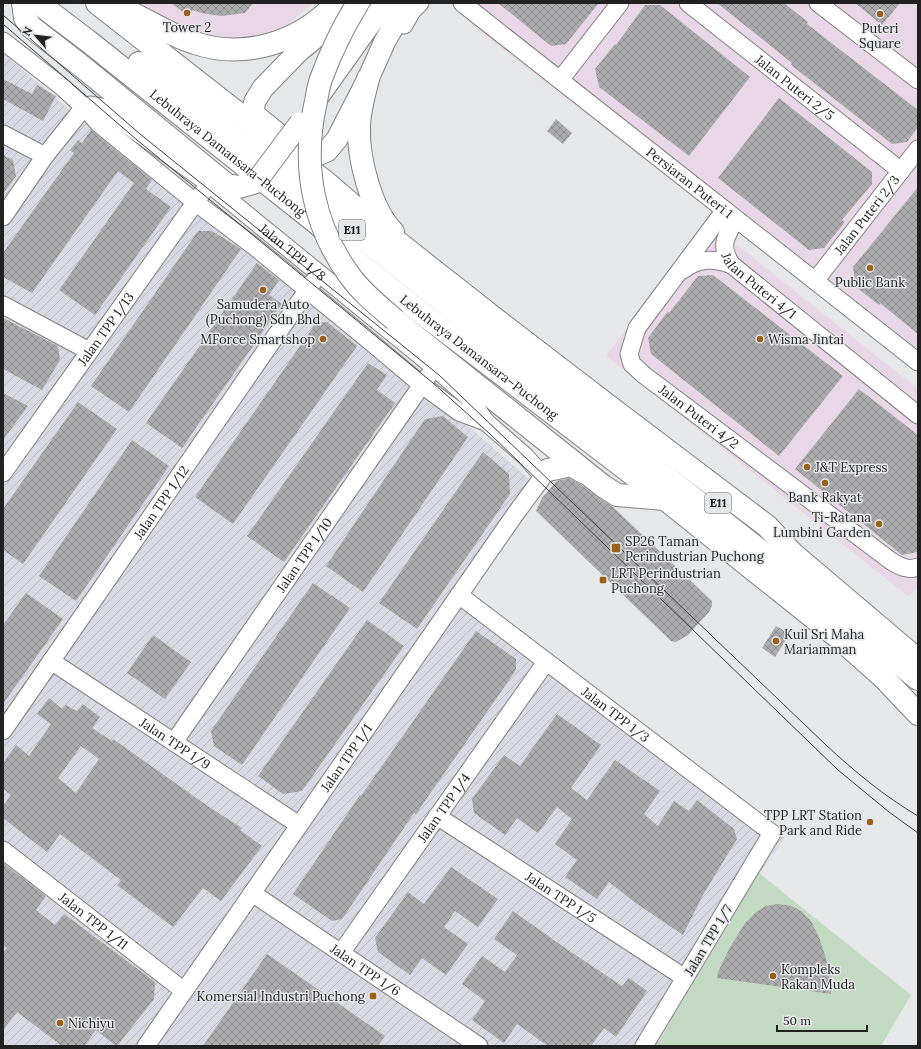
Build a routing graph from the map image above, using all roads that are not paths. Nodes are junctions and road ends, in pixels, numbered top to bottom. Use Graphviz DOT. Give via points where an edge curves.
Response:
graph roads {
  1 [pos="23,3"];
  2 [pos="38,3"];
  3 [pos="63,3"];
  4 [pos="101,3"];
  5 [pos="336,3"];
  6 [pos="345,3"];
  7 [pos="358,3"];
  8 [pos="385,3"];
  9 [pos="407,3"];
  10 [pos="420,3"];
  11 [pos="462,3"];
  12 [pos="620,3"];
  13 [pos="688,3"];
  14 [pos="818,3"];
  15 [pos="3,41"];
  16 [pos="368,79"];
  17 [pos="560,80"];
  18 [pos="918,80"];
  19 [pos="84,107"];
  20 [pos="3,134"];
  21 [pos="360,144"];
  22 [pos="918,149"];
  23 [pos="46,156"];
  24 [pos="901,171"];
  25 [pos="256,182"];
  26 [pos="208,183"];
  27 [pos="195,202"];
  28 [pos="731,215"];
  29 [pos="3,217"];
  30 [pos="408,251"];
  31 [pos="732,265"];
  32 [pos="319,274"];
  33 [pos="676,275"];
  34 [pos="815,281"];
  35 [pos="307,291"];
  36 [pos="3,305"];
  37 [pos="89,351"];
  38 [pos="918,361"];
  39 [pos="434,367"];
  40 [pos="422,385"];
  41 [pos="918,415"];
  42 [pos="486,422"];
  43 [pos="546,440"];
  44 [pos="640,457"];
  45 [pos="4,471"];
  46 [pos="546,473"];
  47 [pos="590,475"];
  48 [pos="665,499"];
  49 [pos="793,554"];
  50 [pos="918,567"];
  51 [pos="459,596"];
  52 [pos="918,660"];
  53 [pos="51,661"];
  54 [pos="546,662"];
  55 [pos="918,679"];
  56 [pos="918,714"];
  57 [pos="3,731"];
  58 [pos="174,742"];
  59 [pos="437,816"];
  60 [pos="299,825"];
  61 [pos="772,833"];
  62 [pos="3,850"];
  63 [pos="252,893"];
  64 [pos="341,954"];
  65 [pos="685,978"];
  66 [pos="184,991"];
  67 [pos="146,1046"];
  68 [pos="480,1046"];
  69 [pos="644,1046"];
  1 -- 25 [label="highway" via="25,18 31,27 227,185 239,187"];
  2 -- 48 [label="highway, Lebuhraya Damansara–Puchong / E11" via="318,224 352,258 393,291"];
  3 -- 44 [label="highway, Lebuhraya Damansara–Puchong / E11"];
  4 -- 5 [label="highway" via="120,8 194,43 215,49 236,50 274,44 296,35 311,26"];
  4 -- 30 [label="highway"];
  6 -- 16 [label="main road" via="316,37 263,88 253,109 256,116 298,150 315,156 327,152 337,139"];
  7 -- 43 [label="highway, bridge" via="343,27 320,80 312,117 310,170 313,193 326,238 350,277 395,320"];
  8 -- 25 [label="main road, bridge"];
  9 -- 16 [label="main road" via="385,41"];
  10 -- 21 [label="street" via="412,11 392,44 371,99"];
  11 -- 17 [label="street, Persiaran Puteri 1"];
  12 -- 17 [label="street"];
  13 -- 24 [label="street, Jalan Puteri 2/5"];
  14 -- 18 [label="street"];
  15 -- 19 [label="street"];
  16 -- 21 [label="highway" via="360,108"];
  17 -- 28 [label="street, Persiaran Puteri 1"];
  19 -- 23 [label="street"];
  19 -- 26 [label="street, Jalan TPP 1/8" via="91,104 102,107"];
  19 -- 27 [label="street, Jalan TPP 1/8" via="99,124"];
  20 -- 23 [label="street"];
  21 -- 30 [label="highway" via="368,188 375,204"];
  22 -- 24 [label="street, Jalan Puteri 2/3"];
  23 -- 29 [label="street"];
  24 -- 34 [label="street, Jalan Puteri 2/3"];
  26 -- 27 [label="street, Jalan TPP 1/13"];
  26 -- 32 [label="street, Jalan TPP 1/8"];
  27 -- 35 [label="street, Jalan TPP 1/8"];
  27 -- 37 [label="street, Jalan TPP 1/13"];
  28 -- 31 [label="street, Jalan Puteri 4/1" via="724,242 726,256"];
  28 -- 33 [label="street, Jalan Puteri 4/2"];
  28 -- 34 [label="street, Persiaran Puteri 1"];
  30 -- 49 [label="highway" via="767,526"];
  31 -- 33 [label="street" via="722,261 704,260"];
  31 -- 41 [label="street, Jalan Puteri 4/1"];
  32 -- 35 [label="street, Jalan TPP 1/12"];
  32 -- 39 [label="street, Jalan TPP 1/8"];
  33 -- 50 [label="street, Jalan Puteri 4/2" via="637,328 629,354 632,364 891,561 907,568"];
  34 -- 38 [label="street, Persiaran Puteri 1"];
  35 -- 40 [label="street, Jalan TPP 1/8"];
  35 -- 53 [label="street, Jalan TPP 1/12"];
  36 -- 37 [label="street"];
  37 -- 45 [label="street, Jalan TPP 1/13"];
  39 -- 40 [label="street, Jalan TPP 1/10"];
  39 -- 42 [label="street, Jalan TPP 1/8" via="469,398"];
  40 -- 42 [label="street, Jalan TPP 1/8" via="459,412"];
  40 -- 58 [label="street, Jalan TPP 1/10"];
  42 -- 46 [label="street, Jalan TPP 1/8"];
  43 -- 46 [label="highway" via="551,452 550,465"];
  43 -- 47 [label="highway"];
  44 -- 49 [label="highway, E11" via="662,461 759,534"];
  44 -- 55 [label="highway, Lebuhraya Damansara–Puchong / E11"];
  46 -- 47 [label="highway" via="571,466"];
  46 -- 51 [label="street, Jalan TPP 1/1"];
  47 -- 48 [label="highway" via="618,495"];
  48 -- 56 [label="highway, Lebuhraya Damansara–Puchong / E11" via="839,638 883,677"];
  49 -- 52 [label="highway, E11"];
  51 -- 54 [label="street, Jalan TPP 1/3"];
  51 -- 60 [label="street, Jalan TPP 1/1"];
  53 -- 57 [label="street, Jalan TPP 1/12"];
  53 -- 58 [label="street, Jalan TPP 1/9"];
  54 -- 59 [label="street, Jalan TPP 1/4"];
  54 -- 61 [label="street, Jalan TPP 1/3"];
  58 -- 60 [label="street, Jalan TPP 1/9"];
  59 -- 64 [label="street, Jalan TPP 1/4"];
  59 -- 65 [label="street, Jalan TPP 1/5"];
  60 -- 63 [label="street, Jalan TPP 1/1"];
  61 -- 65 [label="street, Jalan TPP 1/7"];
  62 -- 66 [label="street, Jalan TPP 1/11"];
  63 -- 64 [label="street, Jalan TPP 1/6"];
  63 -- 66 [label="street, Jalan TPP 1/1"];
  64 -- 68 [label="street, Jalan TPP 1/6"];
  65 -- 69 [label="street, Jalan TPP 1/7"];
  66 -- 67 [label="street, Jalan TPP 1/1"];
}
